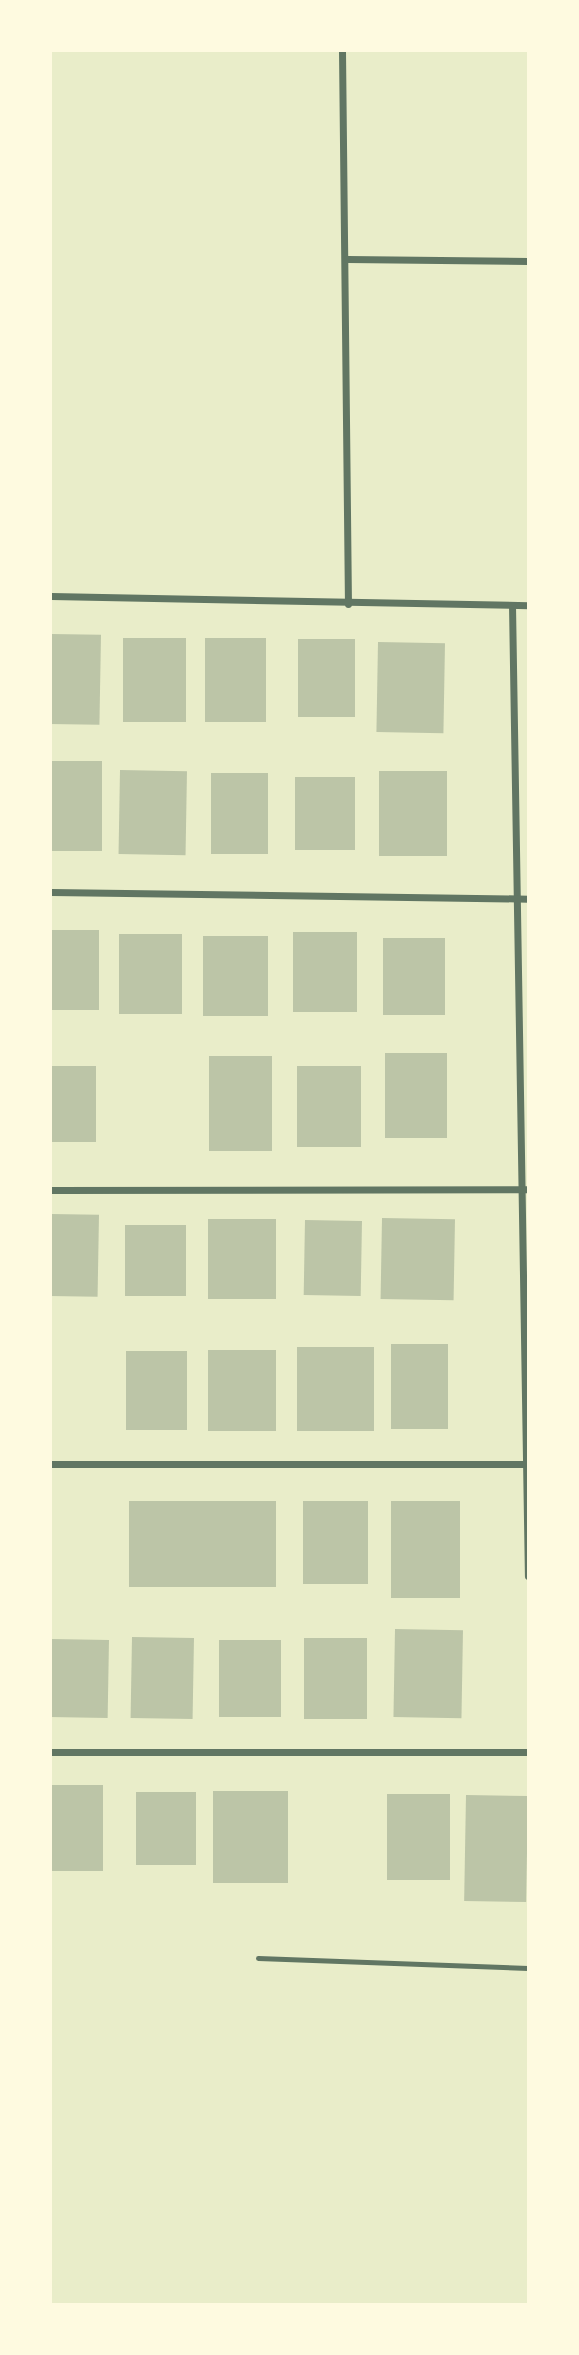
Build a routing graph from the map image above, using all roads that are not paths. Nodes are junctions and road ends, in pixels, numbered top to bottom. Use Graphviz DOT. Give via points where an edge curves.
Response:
graph roads {
  1 [pos="342,51"];
  2 [pos="347,259"];
  3 [pos="528,261"];
  4 [pos="51,596"];
  5 [pos="348,604"];
  6 [pos="512,605"];
  7 [pos="528,605"];
  8 [pos="51,892"];
  9 [pos="528,899"];
  10 [pos="517,900"];
  11 [pos="525,1189"];
  12 [pos="51,1190"];
  13 [pos="51,1464"];
  14 [pos="527,1464"];
  15 [pos="528,1576"];
  16 [pos="51,1752"];
  17 [pos="528,1752"];
  18 [pos="258,1958"];
  19 [pos="528,1968"];
  1 -- 2 [label="street"];
  2 -- 3 [label="street"];
  2 -- 5 [label="street"];
  4 -- 5 [label="street"];
  5 -- 6 [label="street"];
  6 -- 7 [label="street"];
  6 -- 10 [label="street"];
  8 -- 10 [label="street"];
  9 -- 10 [label="street"];
  10 -- 11 [label="street"];
  11 -- 12 [label="street"];
  11 -- 14 [label="street"];
  13 -- 14 [label="street"];
  14 -- 15 [label="street"];
  16 -- 17 [label="street"];
  18 -- 19 [label="lane"];
}
